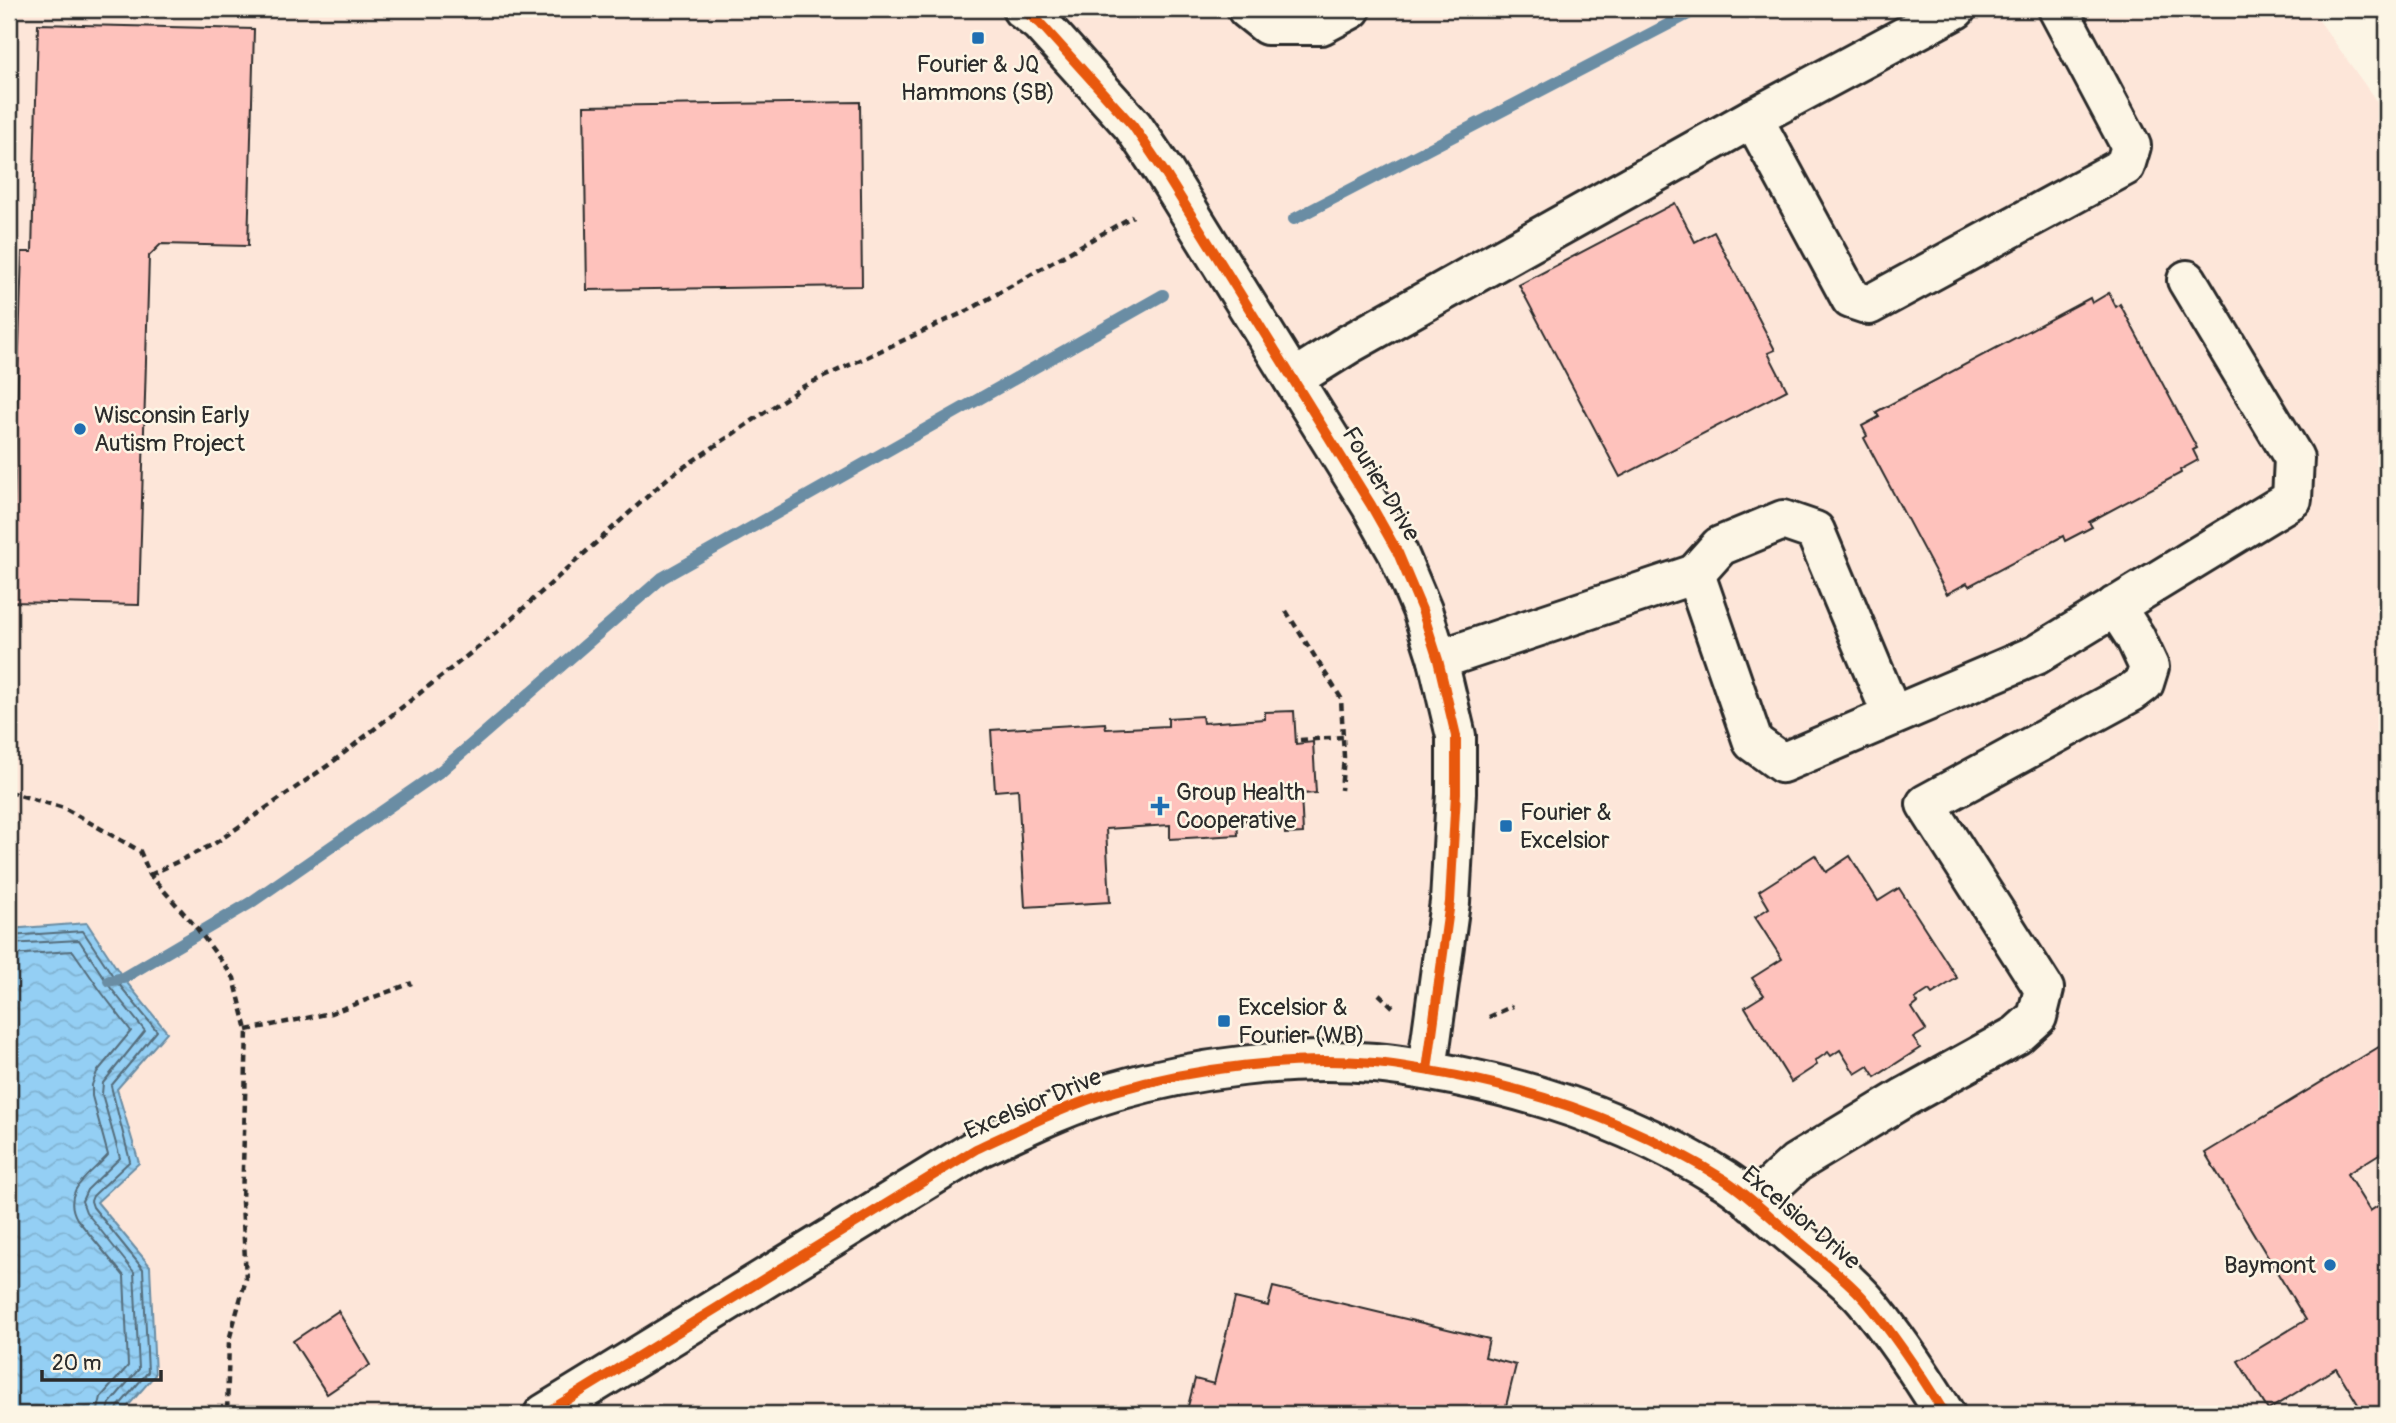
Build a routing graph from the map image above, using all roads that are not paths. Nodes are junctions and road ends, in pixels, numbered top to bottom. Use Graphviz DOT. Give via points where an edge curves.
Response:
graph roads {
  1 [pos="1021,9"];
  2 [pos="1247,9"];
  3 [pos="1351,9"];
  4 [pos="1956,9"];
  5 [pos="2058,9"];
  6 [pos="1753,118"];
  7 [pos="2188,280"];
  8 [pos="1293,379"];
  9 [pos="1695,574"];
  10 [pos="2115,606"];
  11 [pos="1438,660"];
  12 [pos="1892,715"];
  13 [pos="1427,1070"];
  14 [pos="1753,1203"];
  15 [pos="544,1414"];
  16 [pos="1945,1414"];
  1 -- 8 [label="street, Fourier Drive" via="1040,23 1133,126"];
  2 -- 3 [label="street" via="1267,25 1321,25"];
  4 -- 6 [label="street"];
  5 -- 6 [label="street" via="2131,146 2125,166 1869,305 1851,299"];
  6 -- 8 [label="street"];
  7 -- 10 [label="street" via="2294,458 2292,499"];
  8 -- 11 [label="street, Fourier Drive" via="1398,553"];
  9 -- 11 [label="street"];
  9 -- 12 [label="street" via="1753,742 1772,756 1782,763"];
  9 -- 12 [label="street" via="1720,546 1783,520 1815,531"];
  10 -- 12 [label="street" via="2036,654"];
  10 -- 14 [label="street" via="2148,667 2144,682 1926,804 2044,989 2037,1017 2017,1035 1796,1163"];
  11 -- 13 [label="street, Fourier Drive" via="1456,736 1456,793 1450,902"];
  13 -- 14 [label="street, Excelsior Drive" via="1550,1098 1593,1114 1660,1142 1728,1182"];
  13 -- 15 [label="street, Excelsior Drive" via="1318,1060 1245,1067 1114,1091 1042,1118 976,1149"];
  14 -- 16 [label="street, Excelsior Drive" via="1864,1299"];
}
